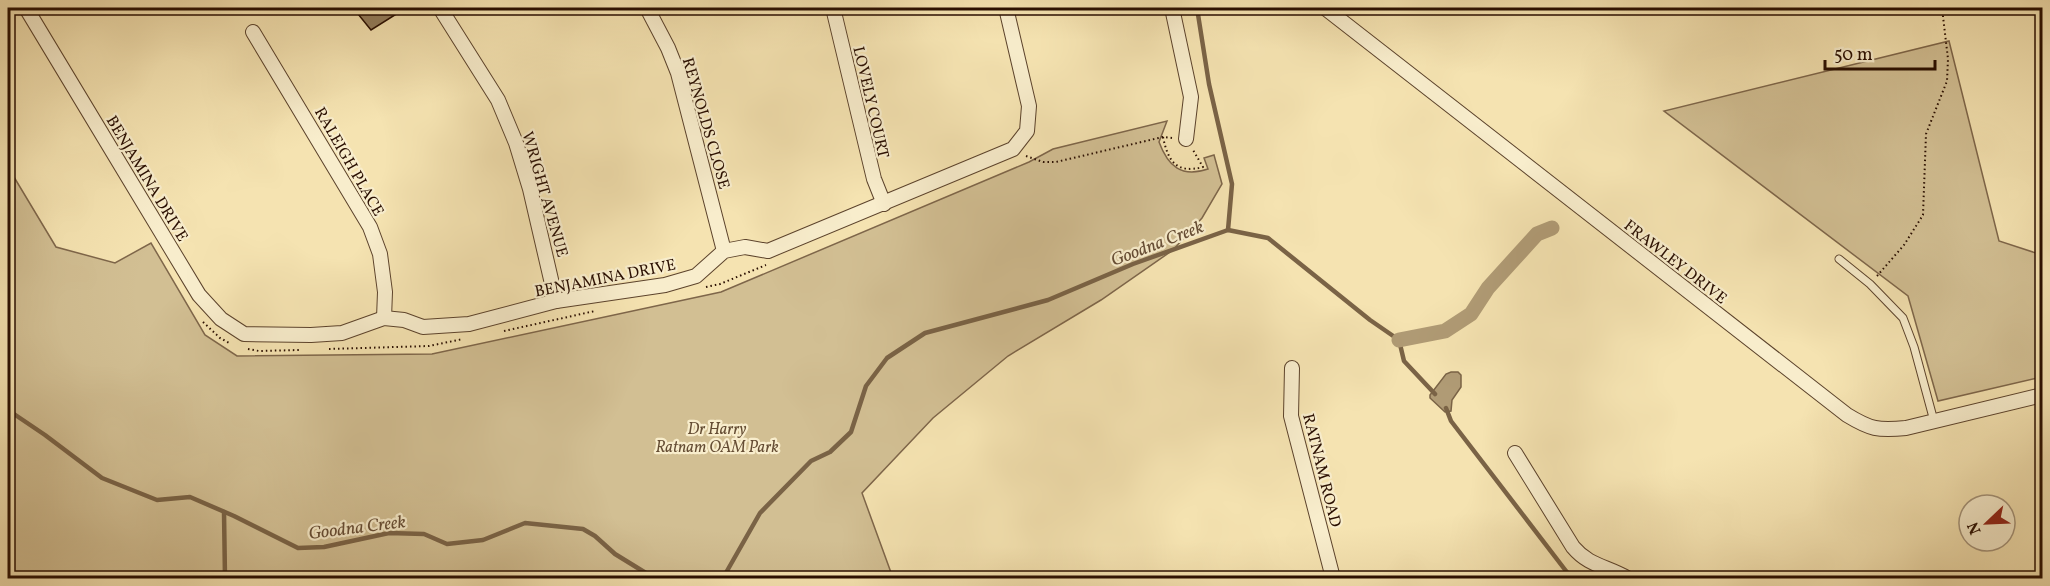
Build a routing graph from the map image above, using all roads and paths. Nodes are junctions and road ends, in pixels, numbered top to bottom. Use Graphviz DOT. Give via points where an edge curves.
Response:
graph roads {
  1 [pos="26,8"];
  2 [pos="440,8"];
  3 [pos="647,8"];
  4 [pos="833,8"];
  5 [pos="1006,8"];
  6 [pos="1172,8"];
  7 [pos="1325,8"];
  8 [pos="1942,8"];
  9 [pos="253,32"];
  10 [pos="1163,137"];
  11 [pos="1186,139"];
  12 [pos="1013,149"];
  13 [pos="1028,157"];
  14 [pos="1022,161"];
  15 [pos="884,204"];
  16 [pos="724,251"];
  17 [pos="1839,259"];
  18 [pos="774,262"];
  19 [pos="1870,284"];
  20 [pos="696,289"];
  21 [pos="556,301"];
  22 [pos="603,309"];
  23 [pos="384,318"];
  24 [pos="200,319"];
  25 [pos="498,332"];
  26 [pos="463,340"];
  27 [pos="239,346"];
  28 [pos="246,349"];
  29 [pos="327,349"];
  30 [pos="304,350"];
  31 [pos="1292,368"];
  32 [pos="2043,395"];
  33 [pos="1934,421"];
  34 [pos="1515,453"];
  35 [pos="1333,579"];
  36 [pos="1627,579"];
  1 -- 23 [label="street, BENJAMINA DRIVE" via="199,295 221,319 244,334 311,335 342,333"];
  2 -- 21 [label="street, WRIGHT AVENUE" via="498,100 516,143"];
  3 -- 16 [label="street, REYNOLDS CLOSE" via="678,73"];
  4 -- 15 [label="street, LOVELY COURT" via="873,179"];
  5 -- 12 [label="street" via="1029,106 1027,131"];
  6 -- 11 [label="street" via="1191,97"];
  7 -- 33 [label="street, FRAWLEY DRIVE" via="1847,415 1868,428 1889,430"];
  8 -- 19 [label="path" via="1947,81 1926,134 1923,215 1904,245"];
  9 -- 23 [label="street, RALEIGH PLACE" via="370,227 381,254"];
  10 -- 11 [label="path"];
  10 -- 11 [label="path" via="1173,163 1193,170 1203,167"];
  10 -- 13 [label="path" via="1056,162"];
  12 -- 13 [label="path"];
  12 -- 15 [label="street"];
  13 -- 14 [label="path"];
  15 -- 16 [label="street" via="768,251 745,247"];
  16 -- 21 [label="street, BENJAMINA DRIVE" via="696,276"];
  17 -- 19 [label="lane"];
  18 -- 20 [label="path" via="720,284"];
  19 -- 33 [label="lane" via="1903,318"];
  21 -- 23 [label="street, BENJAMINA DRIVE" via="469,324 423,327"];
  22 -- 25 [label="path"];
  24 -- 27 [label="path" via="220,338"];
  26 -- 29 [label="path" via="429,346"];
  28 -- 30 [label="path"];
  31 -- 35 [label="street, RATNAM ROAD" via="1291,416"];
  32 -- 33 [label="street, FRAWLEY DRIVE"];
  34 -- 36 [label="street" via="1581,556"];
}
